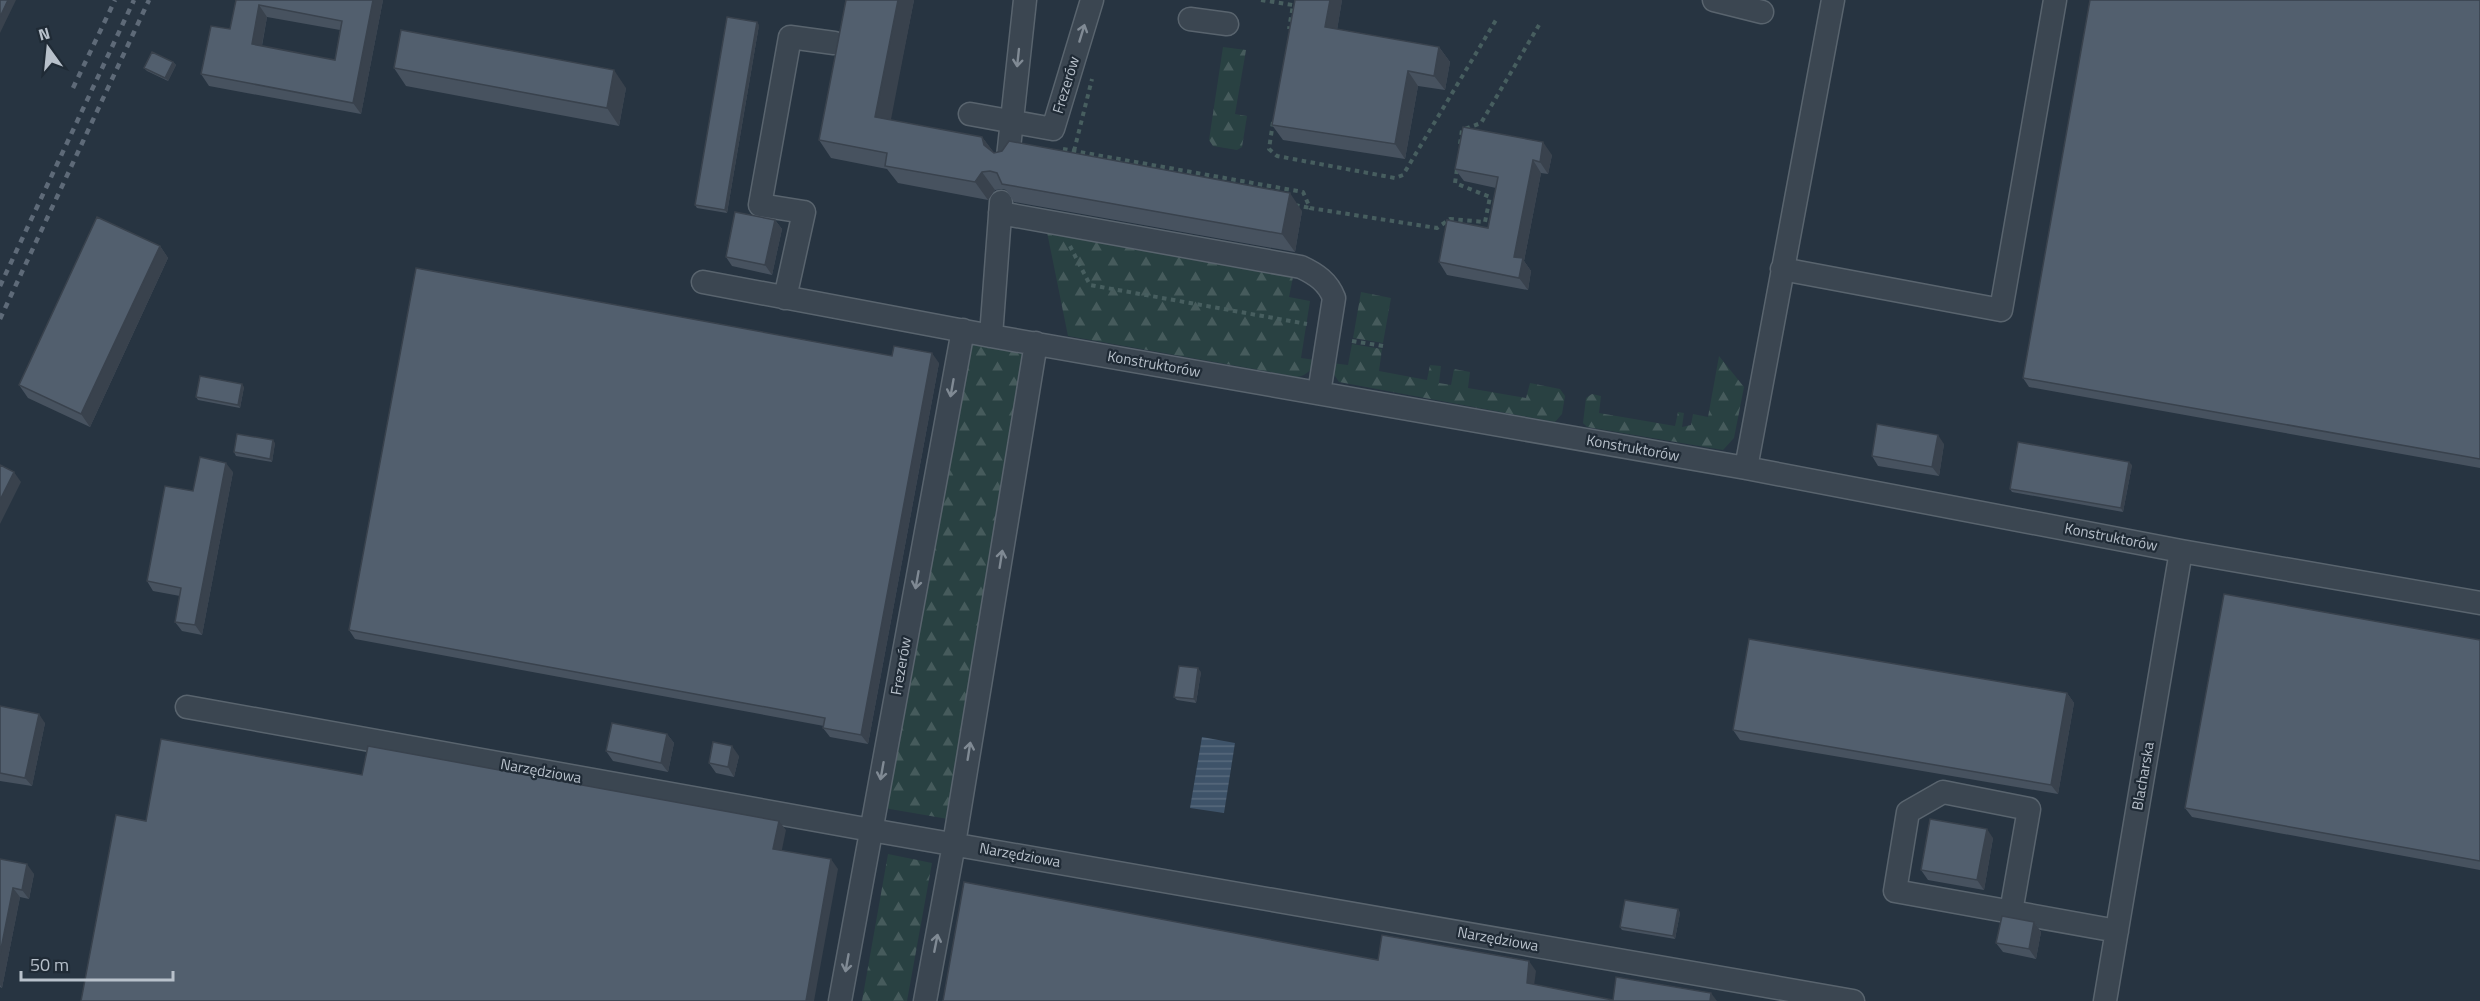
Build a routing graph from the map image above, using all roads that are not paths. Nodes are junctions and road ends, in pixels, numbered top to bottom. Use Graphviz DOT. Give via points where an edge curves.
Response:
graph roads {
  1 [pos="1024,0"];
  2 [pos="1092,0"];
  3 [pos="1714,0"];
  4 [pos="1833,0"];
  5 [pos="2055,0"];
  6 [pos="1762,12"];
  7 [pos="1190,19"];
  8 [pos="1227,24"];
  9 [pos="834,43"];
  10 [pos="970,114"];
  11 [pos="1011,122"];
  12 [pos="1008,157"];
  13 [pos="1782,269"];
  14 [pos="703,282"];
  15 [pos="785,298"];
  16 [pos="963,330"];
  17 [pos="991,336"];
  18 [pos="1036,343"];
  19 [pos="1319,393"];
  20 [pos="1746,468"];
  21 [pos="2181,550"];
  22 [pos="2480,603"];
  23 [pos="187,707"];
  24 [pos="871,830"];
  25 [pos="954,844"];
  26 [pos="2011,912"];
  27 [pos="2117,931"];
  28 [pos="840,1001"];
  29 [pos="925,1001"];
  30 [pos="1853,1001"];
  31 [pos="2105,1001"];
  1 -- 11 [label="street, one-way"];
  11 -- 2 [label="street, Frezerów, one-way" via="1058,139"];
  3 -- 6 [label="street"];
  4 -- 13 [label="street"];
  5 -- 13 [label="street" via="2001,310"];
  7 -- 8 [label="street"];
  9 -- 15 [label="street" via="790,37 760,205 804,212"];
  10 -- 11 [label="street, Frezerów"];
  11 -- 12 [label="street"];
  13 -- 20 [label="street"];
  14 -- 15 [label="street, Konstruktorów"];
  15 -- 16 [label="street, Konstruktorów"];
  16 -- 17 [label="street, Konstruktorów"];
  16 -- 24 [label="street, Frezerów, one-way"];
  17 -- 18 [label="street, Konstruktorów"];
  17 -- 19 [label="street" via="1001,208 1059,224 1301,267 1314,273 1334,298"];
  18 -- 19 [label="street, Konstruktorów"];
  25 -- 18 [label="street, one-way"];
  19 -- 20 [label="street, Konstruktorów"];
  20 -- 21 [label="street, Konstruktorów"];
  21 -- 22 [label="street, Konstruktorów"];
  21 -- 27 [label="street, Blacharska"];
  23 -- 24 [label="street, Narzędziowa"];
  24 -- 25 [label="street, Narzędziowa"];
  24 -- 28 [label="street, Frezerów, one-way"];
  29 -- 25 [label="street, one-way"];
  25 -- 30 [label="street, Narzędziowa"];
  26 -- 26 [label="street" via="1895,891 1908,812 1942,792 2029,809"];
  26 -- 27 [label="street"];
  27 -- 31 [label="street, Blacharska"];
}
